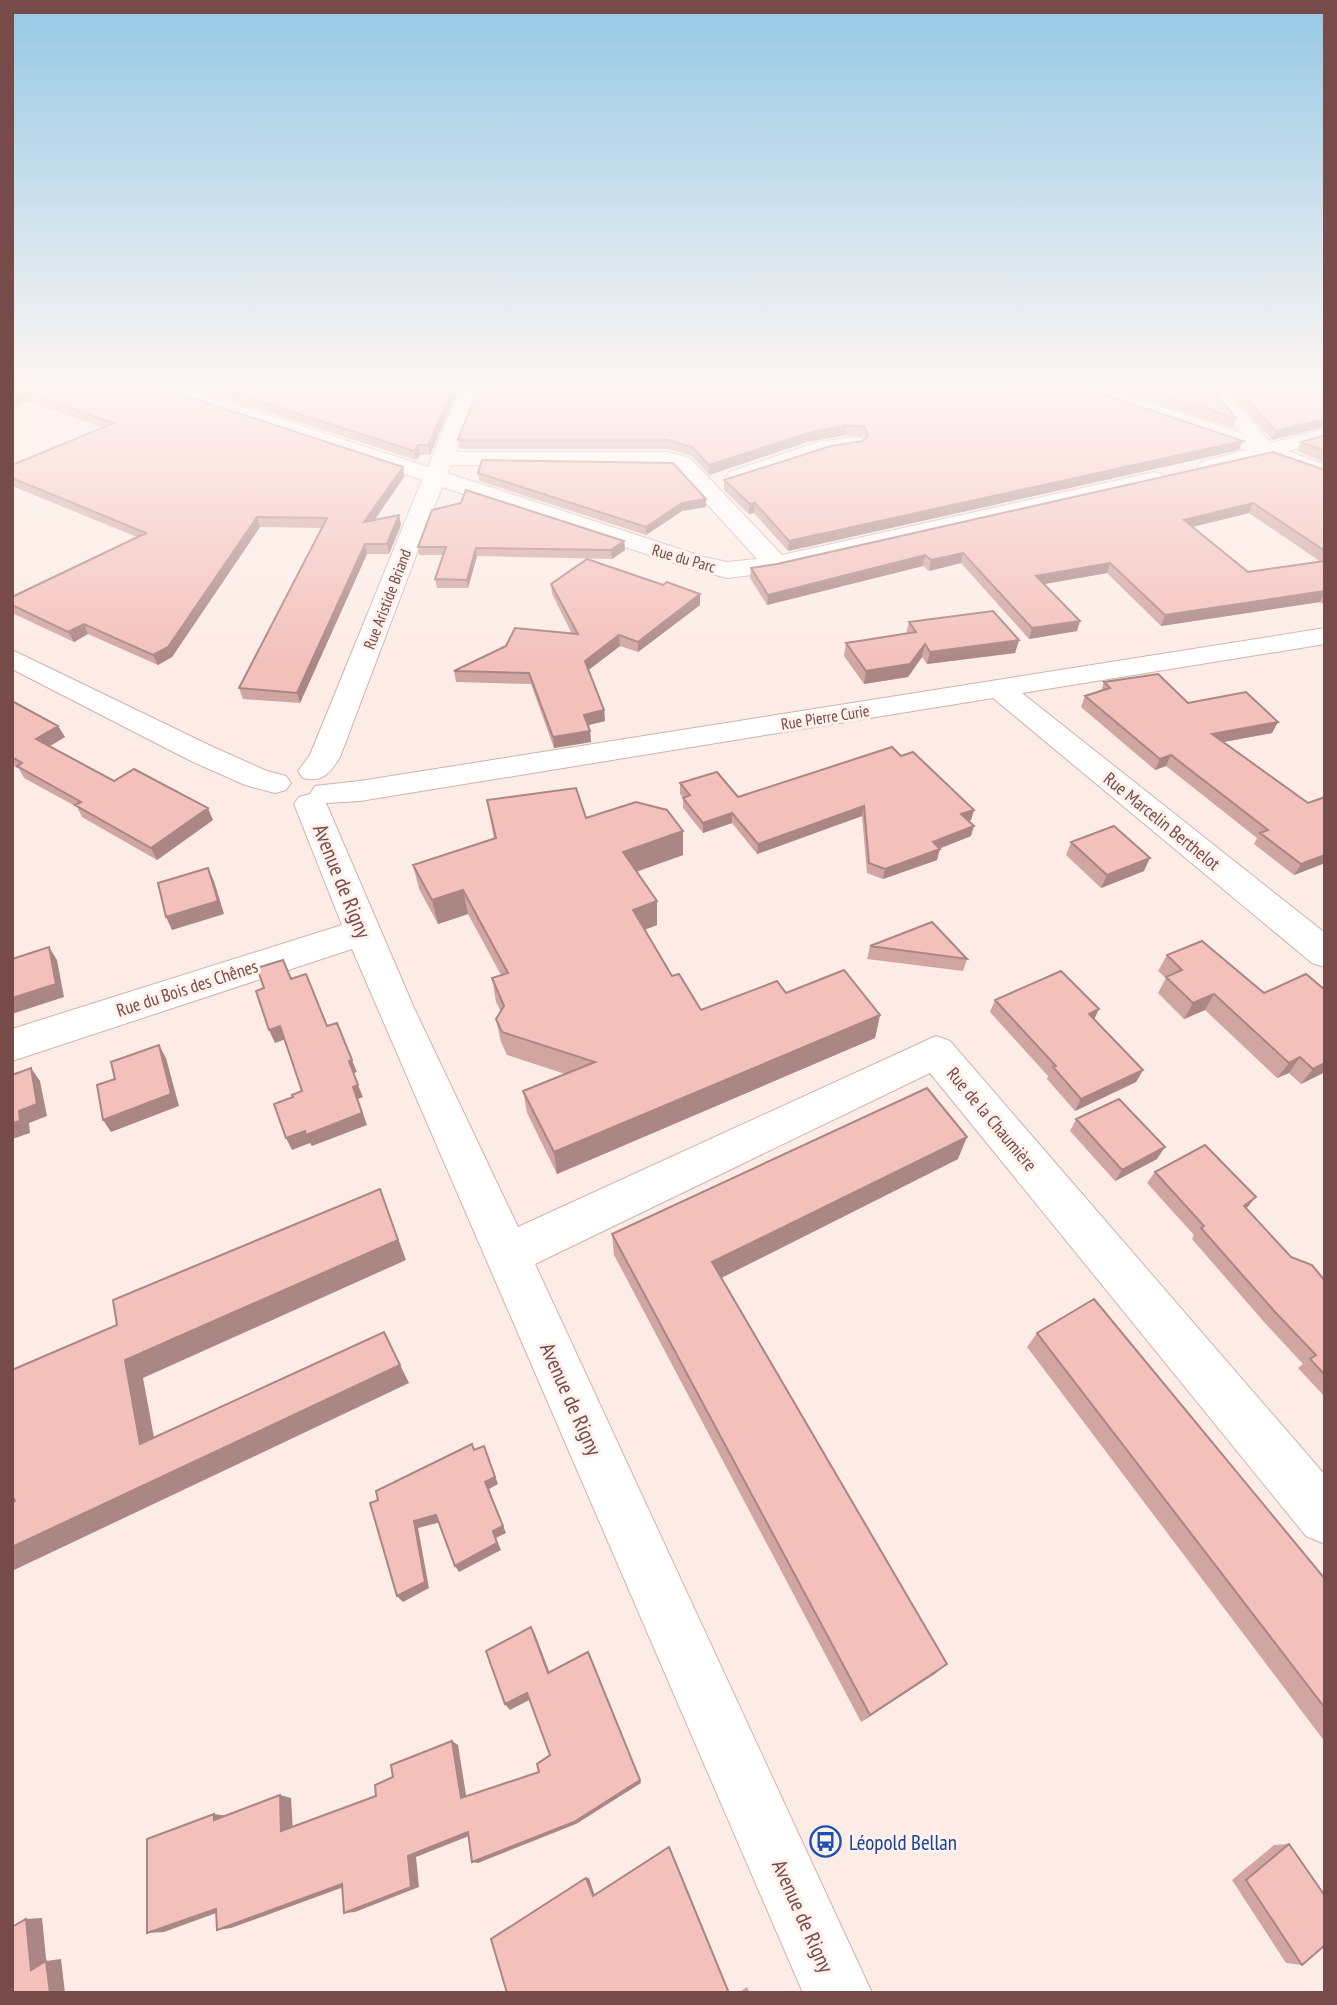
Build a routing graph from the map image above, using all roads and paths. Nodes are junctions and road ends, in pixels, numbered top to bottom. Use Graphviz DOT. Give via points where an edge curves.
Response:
graph roads {
  1 [pos="435,479"];
  2 [pos="468,479"];
  3 [pos="695,479"];
  4 [pos="728,479"];
  5 [pos="1155,479"];
  6 [pos="702,487"];
  7 [pos="776,564"];
  8 [pos="1325,636"];
  9 [pos="12,658"];
  10 [pos="999,689"];
  11 [pos="317,790"];
  12 [pos="363,932"];
  13 [pos="1325,953"];
  14 [pos="12,1045"];
  15 [pos="508,1254"];
  16 [pos="1325,1517"];
  17 [pos="838,1993"];
  1 -- 11 [label="street, Rue Aristide Briand" via="325,757"];
  2 -- 7 [label="street, Rue du Parc" via="709,566 740,569"];
  3 -- 6 [label="street"];
  4 -- 6 [label="street"];
  5 -- 7 [label="street, Rue du Parc"];
  6 -- 7 [label="street"];
  8 -- 10 [label="street, Rue Pierre Curie"];
  9 -- 11 [label="street, Rue Pierre Curie" via="202,754 275,783 271,790 277,803 287,806"];
  10 -- 11 [label="street, Rue Pierre Curie" via="351,793"];
  10 -- 13 [label="street, Rue Marcelin Berthelot"];
  11 -- 12 [label="street, Avenue de Rigny" via="318,825"];
  12 -- 14 [label="street, Rue du Bois des Chênes"];
  12 -- 15 [label="street, Avenue de Rigny"];
  15 -- 16 [label="street, Rue de la Chaumière" via="936,1052"];
  15 -- 17 [label="street, Avenue de Rigny"];
}
